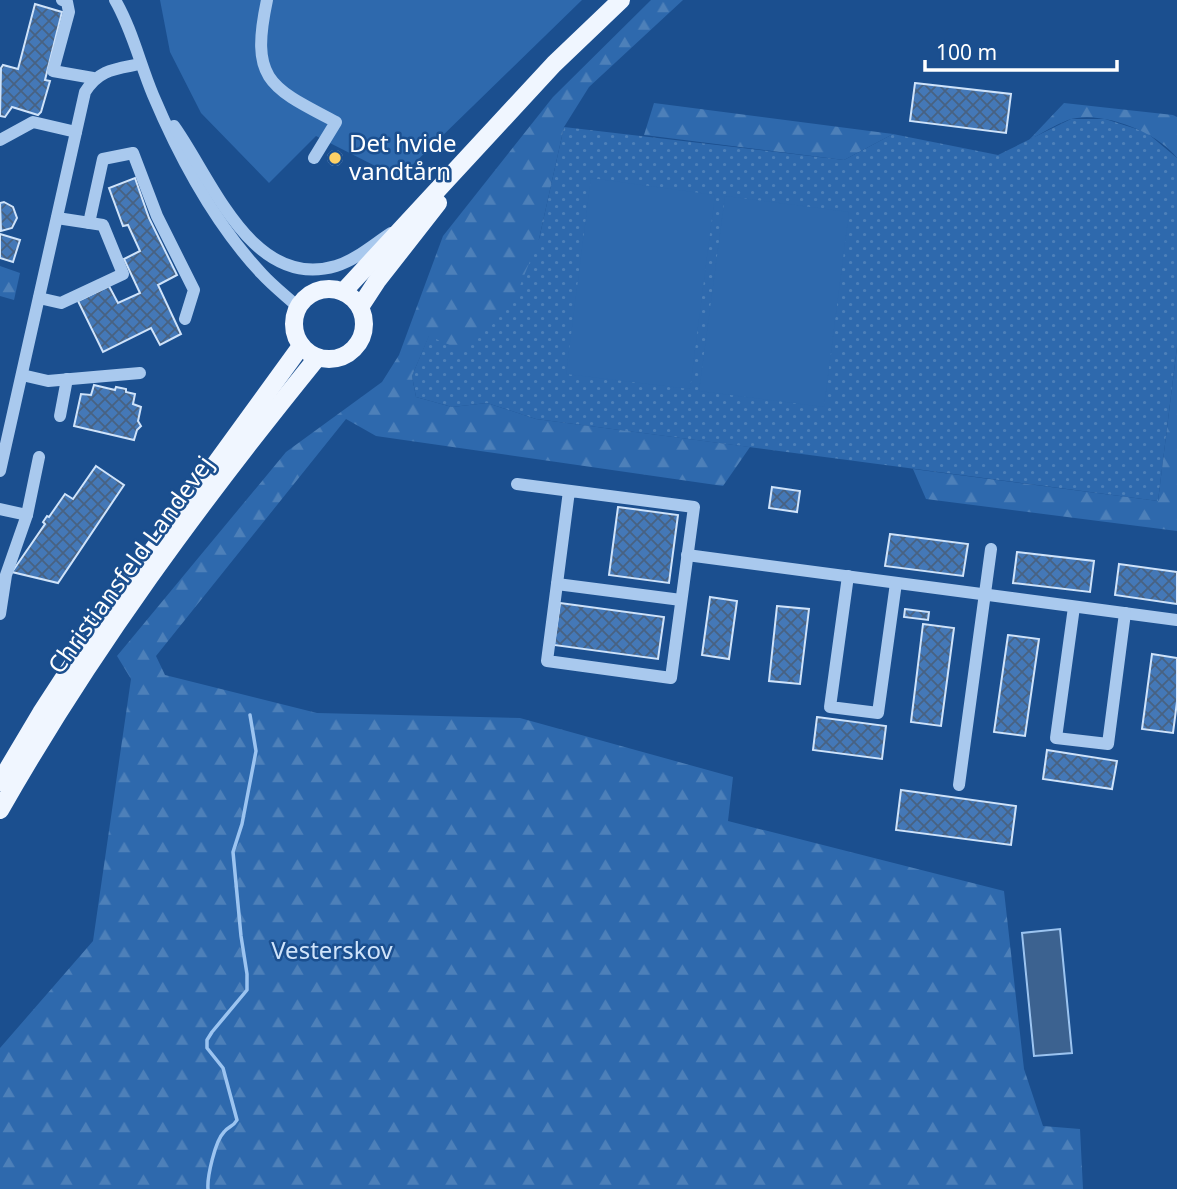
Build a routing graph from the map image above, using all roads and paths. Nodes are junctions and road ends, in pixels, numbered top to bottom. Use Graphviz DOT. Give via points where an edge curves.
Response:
graph roads {
  1 [pos="62,0"];
  2 [pos="115,0"];
  3 [pos="267,0"];
  4 [pos="621,0"];
  5 [pos="140,64"];
  6 [pos="93,78"];
  7 [pos="156,102"];
  8 [pos="76,132"];
  9 [pos="0,140"];
  10 [pos="481,144"];
  11 [pos="314,158"];
  12 [pos="57,218"];
  13 [pos="89,223"];
  14 [pos="406,223"];
  15 [pos="343,292"];
  16 [pos="39,298"];
  17 [pos="298,307"];
  18 [pos="360,307"];
  19 [pos="185,319"];
  20 [pos="301,346"];
  21 [pos="317,358"];
  22 [pos="140,373"];
  23 [pos="22,374"];
  24 [pos="67,379"];
  25 [pos="60,416"];
  26 [pos="38,457"];
  27 [pos="0,471"];
  28 [pos="517,484"];
  29 [pos="569,491"];
  30 [pos="0,509"];
  31 [pos="27,515"];
  32 [pos="991,549"];
  33 [pos="687,555"];
  34 [pos="848,576"];
  35 [pos="896,583"];
  36 [pos="557,584"];
  37 [pos="985,595"];
  38 [pos="681,600"];
  39 [pos="1074,607"];
  40 [pos="1125,613"];
  41 [pos="0,614"];
  42 [pos="1177,620"];
  43 [pos="0,782"];
  44 [pos="959,785"];
  45 [pos="0,810"];
  1 -- 6 [label="street" via="69,12 54,71"];
  2 -- 5 [label="street"];
  3 -- 11 [label="street" via="260,34 265,73 279,89 336,122"];
  4 -- 10 [label="main road"];
  5 -- 6 [label="street"];
  5 -- 7 [label="street"];
  6 -- 8 [label="street"];
  7 -- 14 [label="street" via="228,212 253,245 271,259 320,270 338,265"];
  7 -- 17 [label="street" via="217,217 264,276"];
  8 -- 9 [label="street" via="33,122"];
  8 -- 12 [label="street"];
  10 -- 14 [label="main road"];
  10 -- 18 [label="main road"];
  12 -- 13 [label="street"];
  12 -- 16 [label="street"];
  13 -- 16 [label="street" via="103,225 123,274 61,303"];
  13 -- 19 [label="street" via="103,159 133,153 157,216 194,290"];
  14 -- 15 [label="main road"];
  15 -- 17 [label="main road" via="314,292"];
  15 -- 18 [label="main road"];
  16 -- 23 [label="street"];
  17 -- 20 [label="main road" via="294,327"];
  18 -- 21 [label="main road" via="365,328 356,348 338,359"];
  20 -- 21 [label="main road"];
  20 -- 43 [label="main road, Christiansfeld Landevej" via="105,615"];
  21 -- 45 [label="main road, Christiansfeld Landevej" via="86,668"];
  22 -- 24 [label="street"];
  23 -- 24 [label="street" via="48,381"];
  23 -- 27 [label="street"];
  24 -- 25 [label="street"];
  26 -- 31 [label="street"];
  28 -- 29 [label="street"];
  29 -- 33 [label="street" via="694,507"];
  29 -- 36 [label="street"];
  30 -- 31 [label="street"];
  31 -- 41 [label="street" via="6,575"];
  32 -- 37 [label="street"];
  33 -- 34 [label="street"];
  33 -- 38 [label="street"];
  34 -- 35 [label="street"];
  34 -- 35 [label="street" via="830,707 878,713"];
  35 -- 37 [label="street"];
  36 -- 38 [label="street"];
  36 -- 38 [label="street" via="547,661 671,678"];
  37 -- 39 [label="street"];
  37 -- 44 [label="street"];
  39 -- 40 [label="street"];
  39 -- 40 [label="street" via="1056,737 1108,744"];
  40 -- 42 [label="street"];
}
